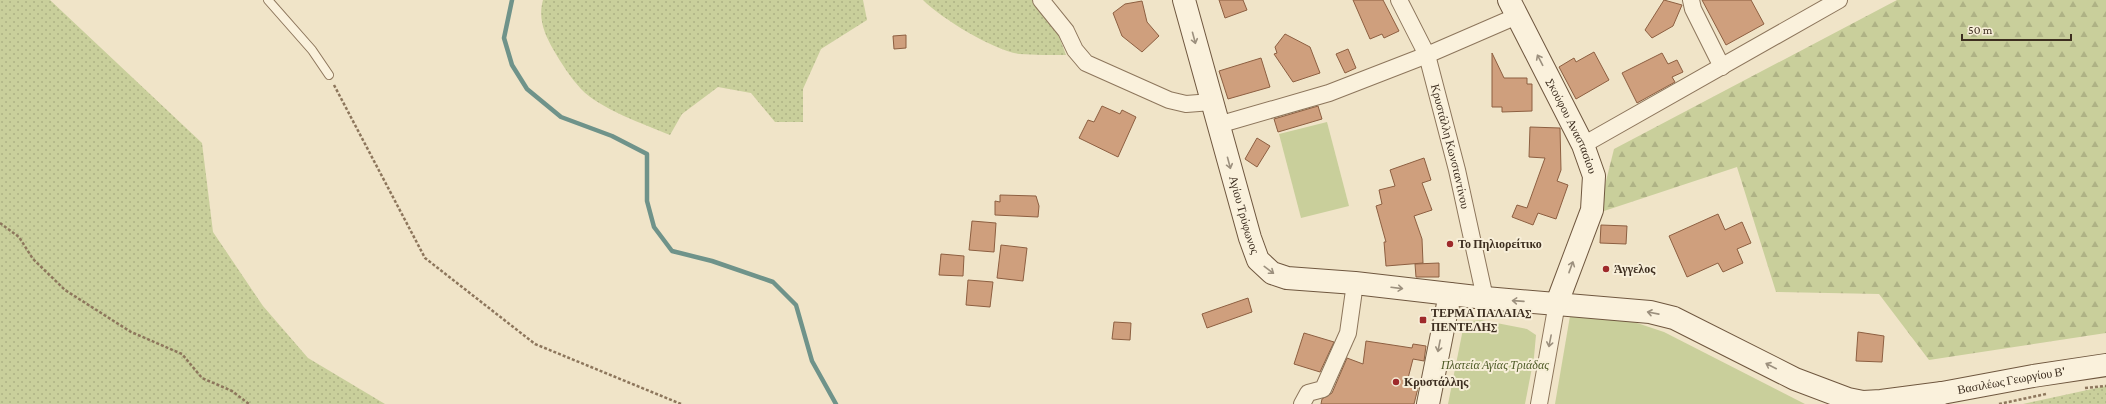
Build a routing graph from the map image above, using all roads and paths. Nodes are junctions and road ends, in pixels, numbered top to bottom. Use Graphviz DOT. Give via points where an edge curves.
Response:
graph roads {
  1 [pos="268,0"];
  2 [pos="1042,0"];
  3 [pos="1184,0"];
  4 [pos="1399,0"];
  5 [pos="1691,0"];
  6 [pos="1839,0"];
  7 [pos="1513,8"];
  8 [pos="1427,55"];
  9 [pos="1722,67"];
  10 [pos="329,75"];
  11 [pos="1212,102"];
  12 [pos="1218,125"];
  13 [pos="1583,145"];
  14 [pos="0,222"];
  15 [pos="1355,283"];
  16 [pos="1450,294"];
  17 [pos="1485,298"];
  18 [pos="1557,303"];
  19 [pos="2106,365"];
  20 [pos="1795,379"];
  21 [pos="2106,386"];
  22 [pos="2083,388"];
  23 [pos="2053,392"];
  24 [pos="1942,393"];
  25 [pos="249,404"];
  26 [pos="681,404"];
  27 [pos="1302,404"];
  28 [pos="1428,404"];
  29 [pos="1539,404"];
  30 [pos="1824,404"];
  31 [pos="1918,404"];
  32 [pos="1999,404"];
  1 -- 10 [label="lane" via="312,50"];
  2 -- 11 [label="street" via="1086,63 1169,100 1186,104"];
  3 -- 11 [label="main road, Αγίου Τρύφωνος, one-way"];
  4 -- 8 [label="street, Κρυστάλλη Κωνσταντίνου"];
  5 -- 9 [label="street"];
  6 -- 9 [label="street"];
  7 -- 8 [label="street"];
  13 -- 7 [label="main road, Σκούφου Αναστασίου, one-way"];
  8 -- 12 [label="street" via="1329,93"];
  8 -- 17 [label="street, Κρυστάλλη Κωνσταντίνου" via="1457,170"];
  9 -- 13 [label="street"];
  10 -- 26 [label="path" via="425,258 535,344"];
  11 -- 12 [label="main road, Αγίου Τρύφωνος"];
  12 -- 15 [label="main road, Αγίου Τρύφωνος, one-way" via="1258,260 1272,273 1287,278"];
  18 -- 13 [label="main road, Σκούφου Αναστασίου, one-way" via="1592,210 1594,198 1594,176"];
  14 -- 25 [label="path" via="19,236 33,259 65,290 131,332 182,354 202,378 232,391"];
  15 -- 16 [label="main road, Αγίου Τρύφωνος, one-way"];
  15 -- 27 [label="street" via="1348,333 1323,389 1308,393"];
  16 -- 17 [label="main road"];
  16 -- 28 [label="main road, one-way"];
  18 -- 17 [label="main road, one-way"];
  20 -- 18 [label="main road, one-way" via="1674,318 1635,310"];
  18 -- 29 [label="street, one-way"];
  19 -- 24 [label="main road, Βασιλέως Γεωργίου Β'"];
  20 -- 24 [label="main road" via="1863,402 1881,402"];
  20 -- 30 [label="main road" via="1818,396"];
  21 -- 22 [label="path"];
  23 -- 32 [label="path"];
  24 -- 31 [label="main road, Βασιλέως Γεωργίου Β'"];
}
